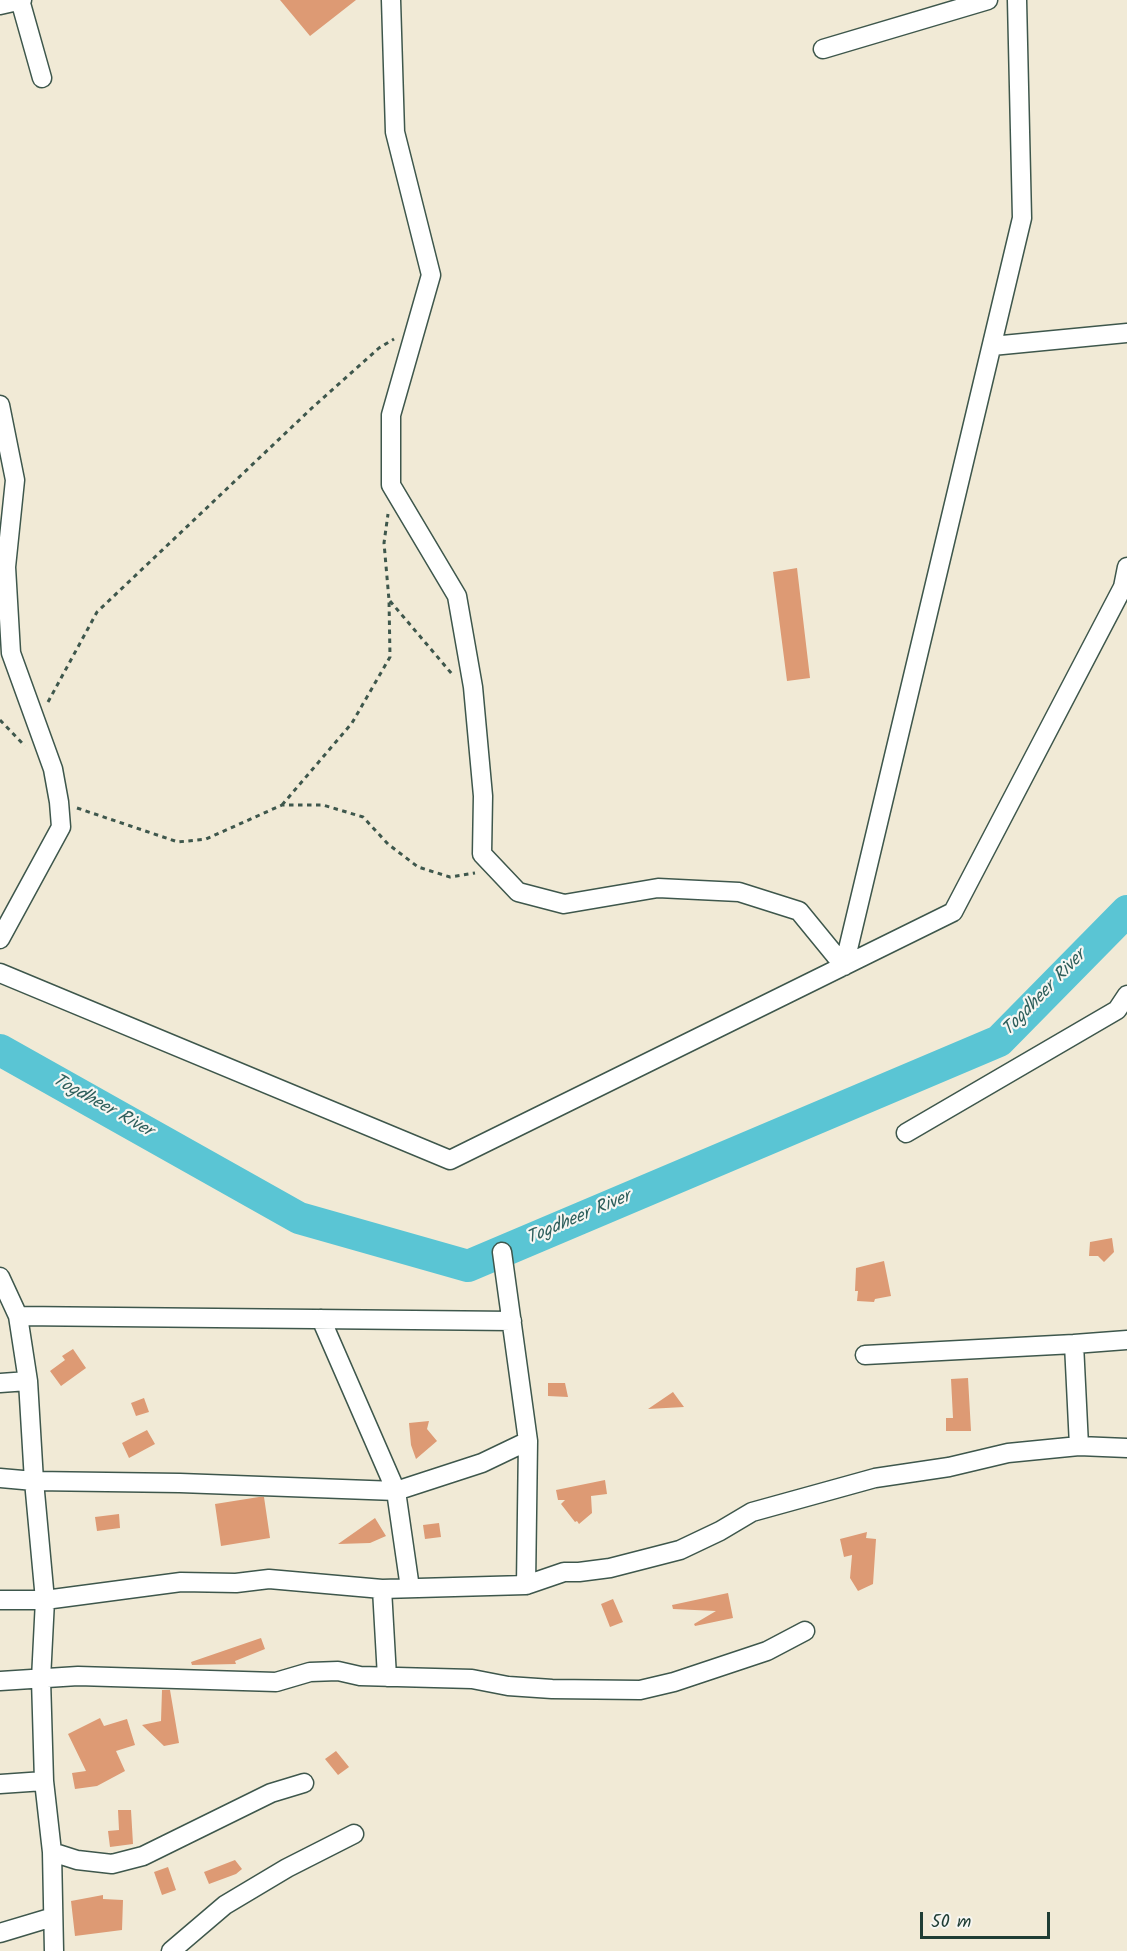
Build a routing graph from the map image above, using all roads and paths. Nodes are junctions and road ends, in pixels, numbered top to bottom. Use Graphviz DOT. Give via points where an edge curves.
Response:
graph roads {
  1 [pos="21,0"];
  2 [pos="391,0"];
  3 [pos="988,0"];
  4 [pos="1017,0"];
  5 [pos="0,5"];
  6 [pos="823,49"];
  7 [pos="42,78"];
  8 [pos="416,327"];
  9 [pos="1127,333"];
  10 [pos="992,346"];
  11 [pos="0,405"];
  12 [pos="391,485"];
  13 [pos="1127,567"];
  14 [pos="389,600"];
  15 [pos="456,678"];
  16 [pos="0,720"];
  17 [pos="37,722"];
  18 [pos="28,751"];
  19 [pos="59,802"];
  20 [pos="282,806"];
  21 [pos="498,870"];
  22 [pos="0,939"];
  23 [pos="844,966"];
  24 [pos="0,973"];
  25 [pos="1127,995"];
  26 [pos="906,1133"];
  27 [pos="502,1252"];
  28 [pos="0,1277"];
  29 [pos="18,1316"];
  30 [pos="321,1319"];
  31 [pos="512,1321"];
  32 [pos="1127,1340"];
  33 [pos="1074,1344"];
  34 [pos="865,1355"];
  35 [pos="28,1381"];
  36 [pos="0,1383"];
  37 [pos="528,1442"];
  38 [pos="1079,1446"];
  39 [pos="1127,1449"];
  40 [pos="0,1478"];
  41 [pos="34,1481"];
  42 [pos="396,1491"];
  43 [pos="526,1585"];
  44 [pos="410,1588"];
  45 [pos="382,1589"];
  46 [pos="0,1600"];
  47 [pos="45,1600"];
  48 [pos="805,1631"];
  49 [pos="387,1677"];
  50 [pos="41,1679"];
  51 [pos="0,1681"];
  52 [pos="44,1781"];
  53 [pos="304,1783"];
  54 [pos="0,1784"];
  55 [pos="354,1834"];
  56 [pos="52,1852"];
  57 [pos="53,1917"];
  58 [pos="0,1933"];
  59 [pos="54,1951"];
  60 [pos="171,1951"];
  1 -- 5 [label="street"];
  1 -- 7 [label="street"];
  2 -- 8 [label="street" via="395,132 430,275"];
  3 -- 6 [label="street"];
  4 -- 10 [label="street" via="1022,219"];
  8 -- 12 [label="street" via="391,415"];
  8 -- 17 [label="path" via="379,348 97,612"];
  9 -- 10 [label="street"];
  10 -- 23 [label="street"];
  11 -- 17 [label="street" via="15,480 6,567 10,653"];
  12 -- 14 [label="path" via="384,543"];
  12 -- 21 [label="street" via="457,596 473,687 483,796 482,854"];
  13 -- 23 [label="street" via="1123,587 953,912"];
  14 -- 15 [label="path"];
  14 -- 20 [label="path" via="390,657 352,723"];
  16 -- 18 [label="path"];
  17 -- 19 [label="street"];
  19 -- 20 [label="path" via="178,842 206,839"];
  19 -- 22 [label="street" via="61,827"];
  20 -- 21 [label="path" via="323,805 363,817 388,844 418,867 450,878"];
  21 -- 23 [label="street" via="519,892 564,904 658,888 739,892 799,910"];
  23 -- 24 [label="street" via="450,1160"];
  25 -- 26 [label="street" via="1117,1010"];
  27 -- 31 [label="street"];
  28 -- 29 [label="street"];
  29 -- 30 [label="street"];
  29 -- 35 [label="street"];
  30 -- 31 [label="street"];
  30 -- 42 [label="street"];
  31 -- 37 [label="street"];
  32 -- 33 [label="street"];
  33 -- 34 [label="street"];
  33 -- 38 [label="street"];
  35 -- 36 [label="street"];
  35 -- 41 [label="street"];
  37 -- 42 [label="street" via="482,1463"];
  37 -- 43 [label="street"];
  38 -- 39 [label="street"];
  38 -- 43 [label="street" via="1008,1453 875,1478 752,1512 680,1550 610,1568 564,1572"];
  40 -- 41 [label="street"];
  41 -- 42 [label="street"];
  41 -- 47 [label="street"];
  42 -- 44 [label="street"];
  43 -- 44 [label="street"];
  44 -- 45 [label="street"];
  45 -- 47 [label="street" via="269,1579 181,1582"];
  45 -- 49 [label="street"];
  46 -- 47 [label="street"];
  47 -- 50 [label="street"];
  48 -- 49 [label="street" via="767,1651 640,1690 552,1689 472,1679"];
  49 -- 50 [label="street" via="338,1671 310,1672 276,1682 78,1676"];
  50 -- 51 [label="street"];
  50 -- 52 [label="street"];
  52 -- 54 [label="street"];
  52 -- 56 [label="street"];
  53 -- 56 [label="street" via="271,1793 143,1856 112,1864"];
  55 -- 60 [label="street" via="225,1905"];
  56 -- 57 [label="street"];
  57 -- 58 [label="street"];
  57 -- 59 [label="street"];
}
